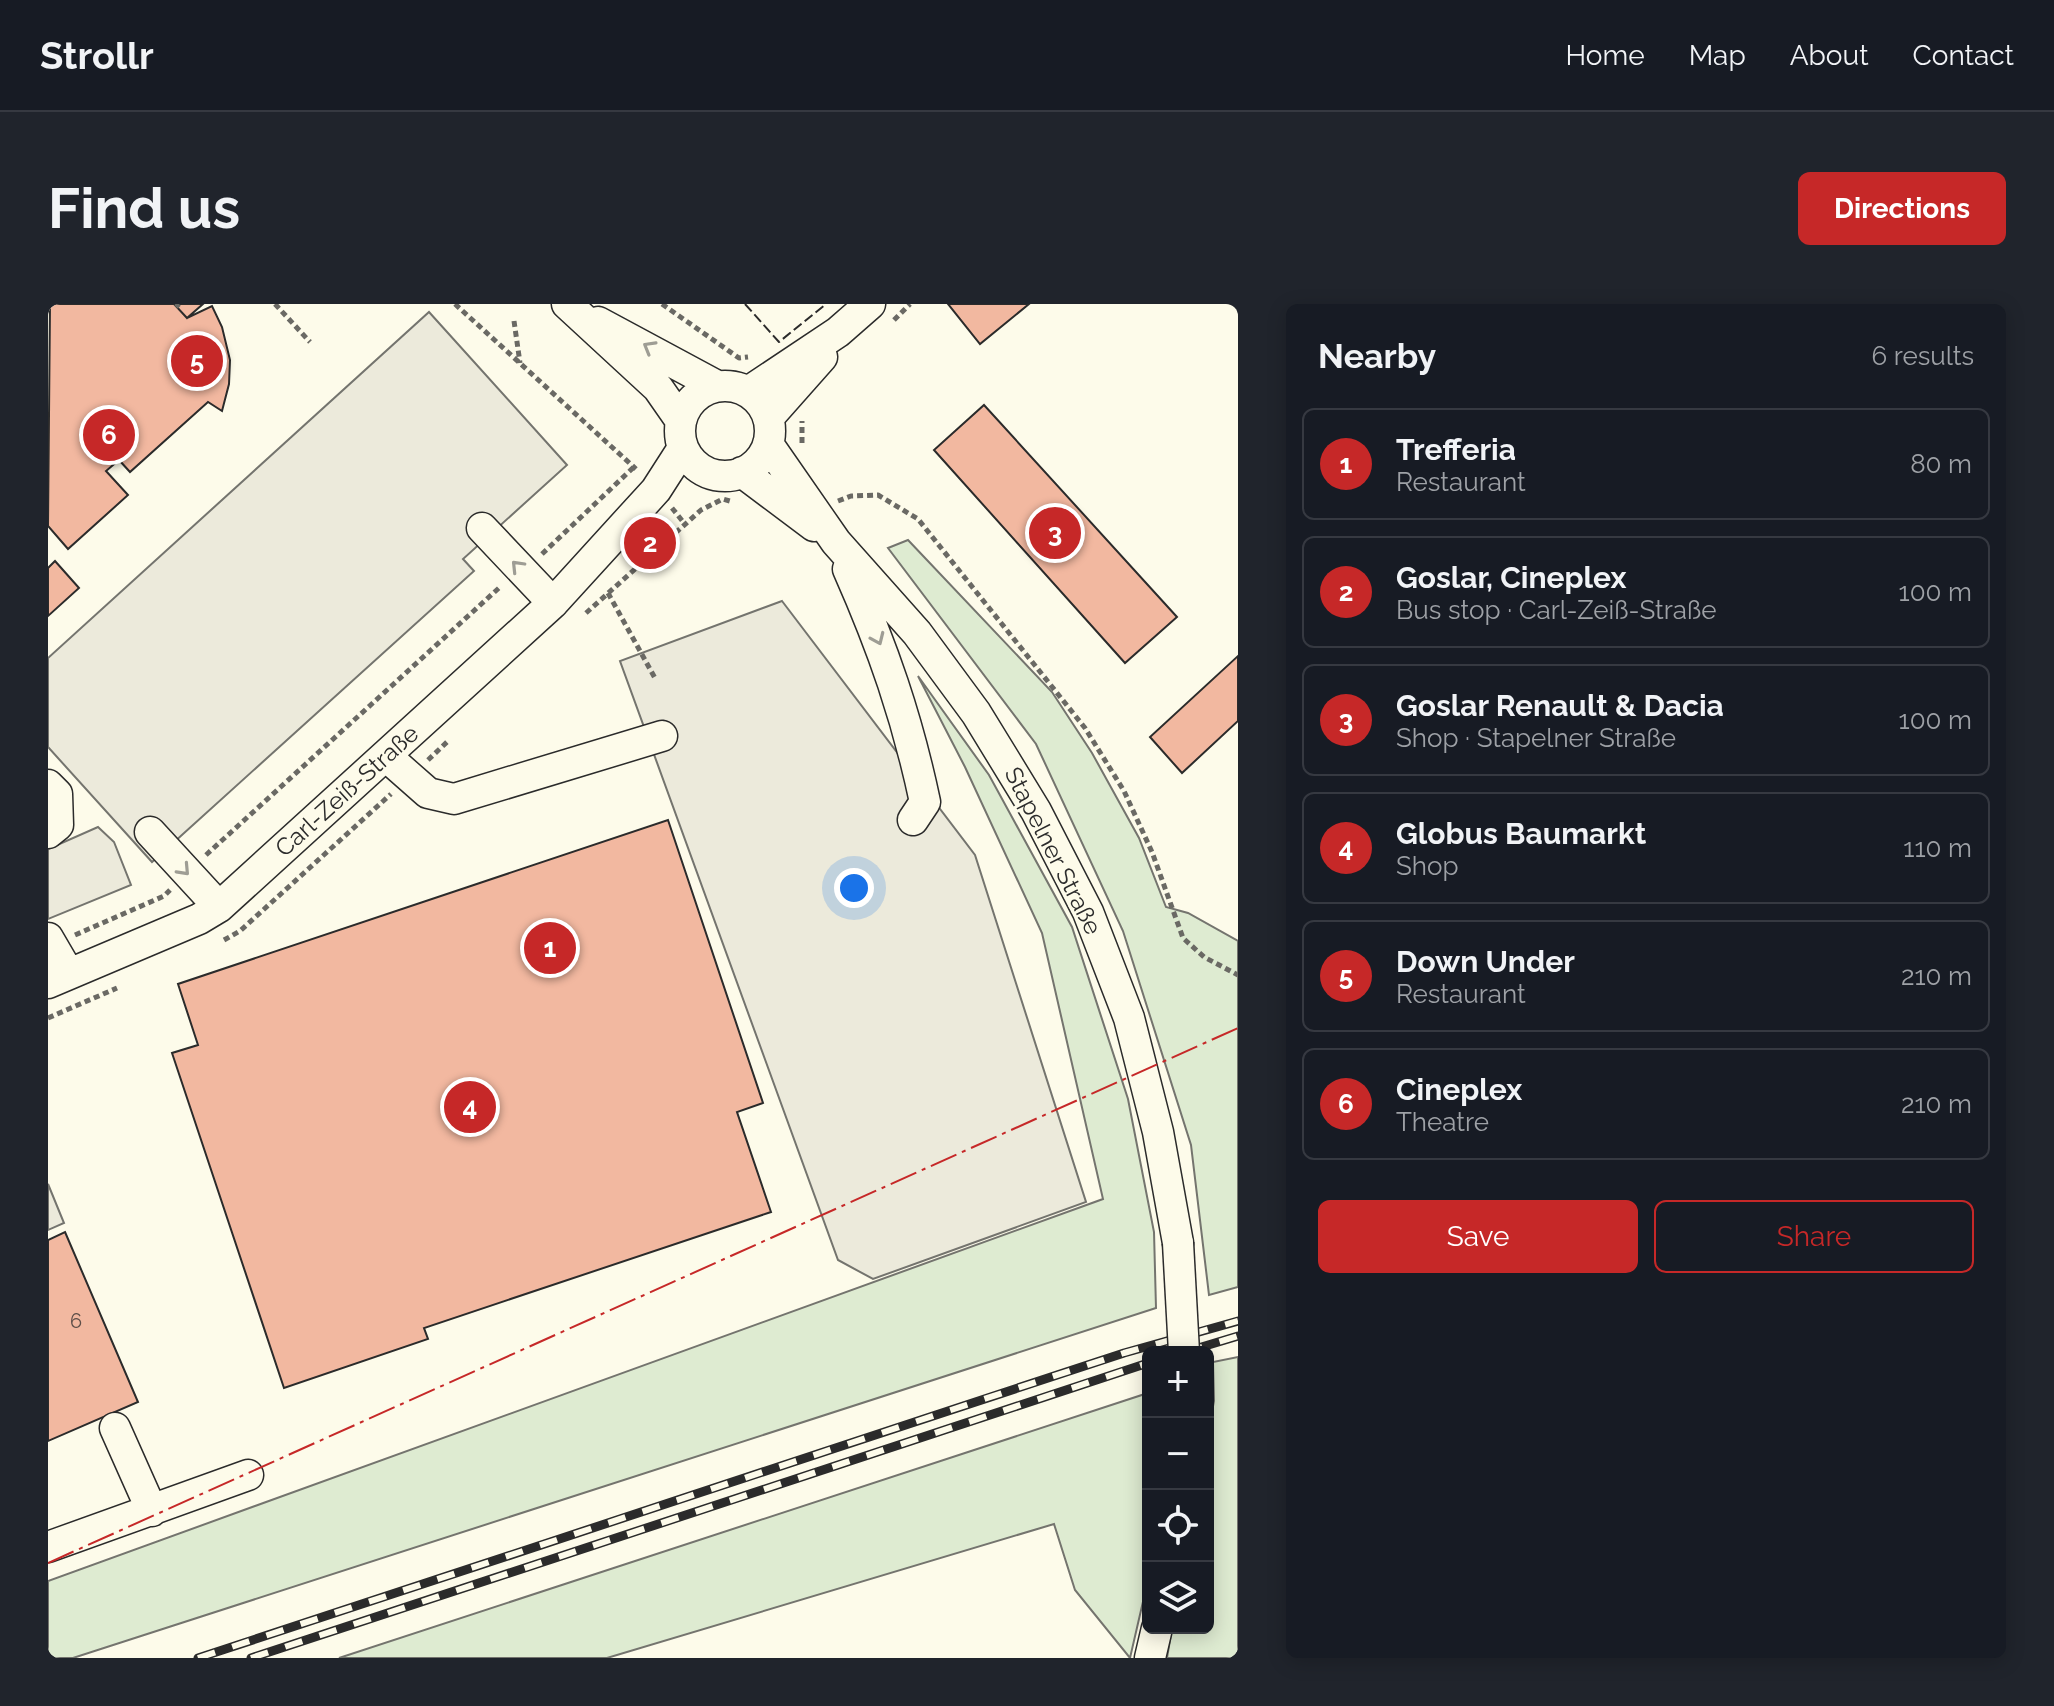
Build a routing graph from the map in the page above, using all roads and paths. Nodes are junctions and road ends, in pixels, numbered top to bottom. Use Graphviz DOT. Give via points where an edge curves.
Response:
graph roads {
  1 [pos="275,304"];
  2 [pos="455,304"];
  3 [pos="662,304"];
  4 [pos="870,304"];
  5 [pos="571,307"];
  6 [pos="514,321"];
  7 [pos="838,332"];
  8 [pos="707,337"];
  9 [pos="310,342"];
  10 [pos="754,356"];
  11 [pos="520,364"];
  12 [pos="681,367"];
  13 [pos="717,386"];
  14 [pos="748,392"];
  15 [pos="768,431"];
  16 [pos="689,446"];
  17 [pos="643,458"];
  18 [pos="634,467"];
  19 [pos="742,472"];
  20 [pos="656,490"];
  21 [pos="818,517"];
  22 [pos="482,528"];
  23 [pos="836,542"];
  24 [pos="609,545"];
  25 [pos="523,571"];
  26 [pos="608,593"];
  27 [pos="553,603"];
  28 [pos="656,680"];
  29 [pos="662,736"];
  30 [pos="386,756"];
  31 [pos="48,785"];
  32 [pos="913,820"];
  33 [pos="150,832"];
  34 [pos="48,833"];
  35 [pos="187,872"];
  36 [pos="219,907"];
  37 [pos="50,941"];
  38 [pos="1238,975"];
  39 [pos="59,978"];
  40 [pos="1184,1346"];
  41 [pos="115,1428"];
  42 [pos="248,1475"];
  43 [pos="152,1511"];
  44 [pos="48,1547"];
  45 [pos="1156,1634"];
  46 [pos="1150,1658"];
  1 -- 9 [label="path"];
  2 -- 11 [label="path"];
  3 -- 8 [label="path"];
  4 -- 7 [label="street"];
  12 -- 5 [label="street, one-way"];
  5 -- 16 [label="street" via="658,388"];
  6 -- 11 [label="path"];
  7 -- 14 [label="street"];
  7 -- 15 [label="street"];
  8 -- 10 [label="path" via="739,358"];
  8 -- 12 [label="path"];
  11 -- 18 [label="path"];
  12 -- 13 [label="street"];
  13 -- 14 [label="street"];
  13 -- 16 [label="street" via="694,398"];
  14 -- 15 [label="street, Stapelner Straße"];
  15 -- 19 [label="street" via="762,455"];
  15 -- 21 [label="street, Stapelner Straße"];
  16 -- 19 [label="street" via="715,475"];
  16 -- 20 [label="street, Carl-Zeiß-Straße"];
  16 -- 24 [label="street, Carl-Zeiß-Straße" via="643,523"];
  17 -- 18 [label="path"];
  18 -- 20 [label="path"];
  18 -- 25 [label="path"];
  19 -- 23 [label="street, Stapelner Straße"];
  20 -- 24 [label="street, Carl-Zeiß-Straße"];
  21 -- 23 [label="street, Stapelner Straße"];
  21 -- 38 [label="path" via="851,496 878,495 918,519 1085,728 1135,815 1183,938 1204,957"];
  25 -- 22 [label="street, one-way"];
  23 -- 32 [label="street, one-way" via="887,659 915,754 925,802"];
  23 -- 40 [label="street, Stapelner Straße, bridge" via="917,633 976,713 1036,811 1088,912 1129,1018 1158,1132 1178,1243"];
  24 -- 27 [label="street, Carl-Zeiß-Straße"];
  25 -- 27 [label="street"];
  25 -- 35 [label="path" via="511,576"];
  26 -- 28 [label="path"];
  27 -- 30 [label="street, Carl-Zeiß-Straße"];
  29 -- 30 [label="street" via="454,799 428,793"];
  30 -- 36 [label="street, Carl-Zeiß-Straße"];
  31 -- 34 [label="street" via="57,794 58,825"];
  33 -- 35 [label="street, one-way"];
  35 -- 36 [label="street"];
  35 -- 37 [label="path" via="164,896"];
  36 -- 39 [label="street, Carl-Zeiß-Straße"];
  37 -- 39 [label="street"];
  41 -- 43 [label="street"];
  42 -- 43 [label="street"];
  43 -- 44 [label="street"];
  45 -- 46 [label="street"];
}
